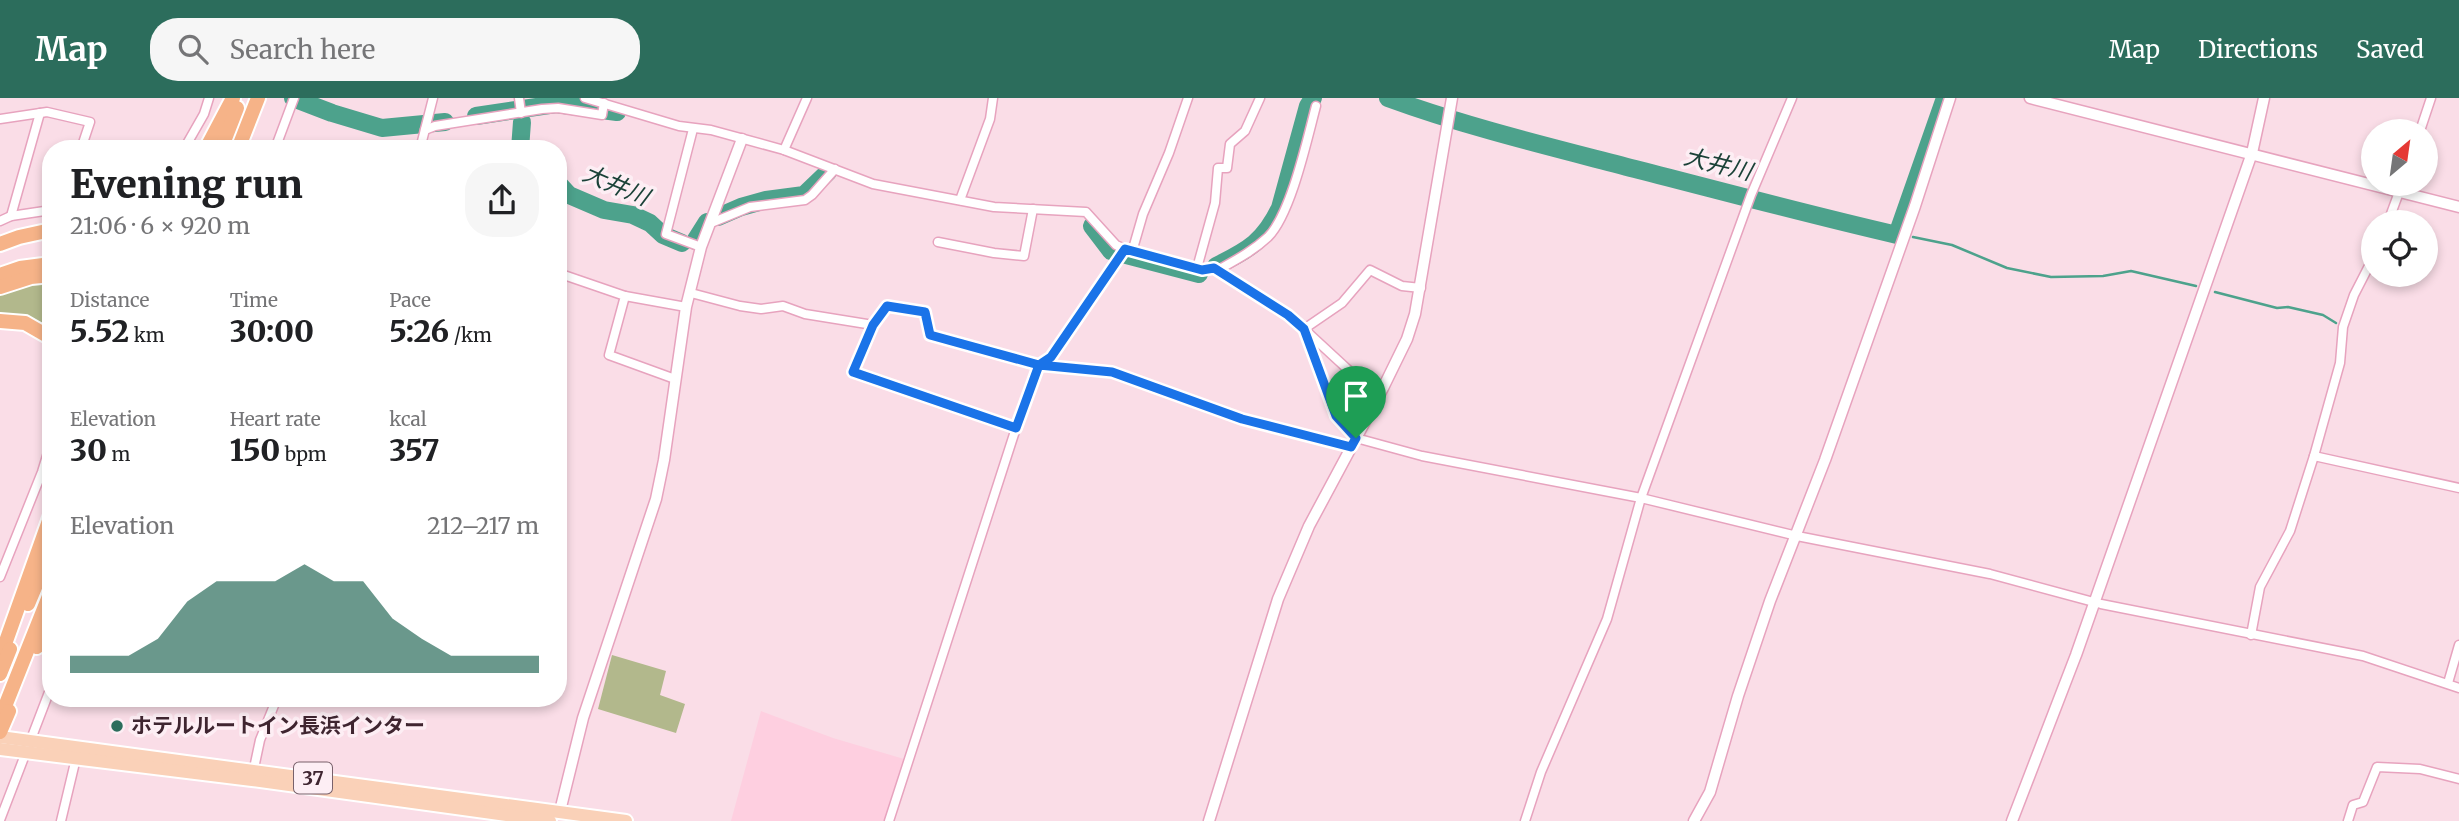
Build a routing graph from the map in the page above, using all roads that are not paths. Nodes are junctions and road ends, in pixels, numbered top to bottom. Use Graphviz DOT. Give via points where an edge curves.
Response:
graph roads {
  1 [pos="209,98"];
  2 [pos="433,98"];
  3 [pos="585,98"];
  4 [pos="807,98"];
  5 [pos="993,98"];
  6 [pos="1188,98"];
  7 [pos="1260,98"];
  8 [pos="1452,98"];
  9 [pos="1792,98"];
  10 [pos="1950,98"];
  11 [pos="2030,98"];
  12 [pos="2264,98"];
  13 [pos="2431,98"];
  14 [pos="293,99"];
  15 [pos="236,100"];
  16 [pos="257,104"];
  17 [pos="606,105"];
  18 [pos="520,106"];
  19 [pos="1316,106"];
  20 [pos="40,113"];
  21 [pos="0,119"];
  22 [pos="2424,119"];
  23 [pos="425,129"];
  24 [pos="693,129"];
  25 [pos="741,139"];
  26 [pos="84,140"];
  27 [pos="189,140"];
  28 [pos="212,140"];
  29 [pos="224,140"];
  30 [pos="244,140"];
  31 [pos="278,140"];
  32 [pos="422,140"];
  33 [pos="784,150"];
  34 [pos="2252,153"];
  35 [pos="835,169"];
  36 [pos="2361,179"];
  37 [pos="2425,196"];
  38 [pos="960,200"];
  39 [pos="2459,207"];
  40 [pos="1033,209"];
  41 [pos="42,211"];
  42 [pos="11,216"];
  43 [pos="0,221"];
  44 [pos="712,223"];
  45 [pos="42,232"];
  46 [pos="938,242"];
  47 [pos="0,244"];
  48 [pos="701,247"];
  49 [pos="1125,252"];
  50 [pos="42,265"];
  51 [pos="1197,268"];
  52 [pos="1218,270"];
  53 [pos="0,275"];
  54 [pos="42,276"];
  55 [pos="567,276"];
  56 [pos="2361,281"];
  57 [pos="0,287"];
  58 [pos="1421,288"];
  59 [pos="691,293"];
  60 [pos="625,296"];
  61 [pos="686,307"];
  62 [pos="0,321"];
  63 [pos="873,325"];
  64 [pos="1304,329"];
  65 [pos="42,333"];
  66 [pos="1039,365"];
  67 [pos="675,379"];
  68 [pos="1369,389"];
  69 [pos="1016,428"];
  70 [pos="1353,442"];
  71 [pos="2314,456"];
  72 [pos="42,472"];
  73 [pos="2459,488"];
  74 [pos="1641,498"];
  75 [pos="1797,536"];
  76 [pos="42,540"];
  77 [pos="42,571"];
  78 [pos="0,577"];
  79 [pos="2094,602"];
  80 [pos="42,614"];
  81 [pos="2251,635"];
  82 [pos="42,637"];
  83 [pos="2459,645"];
  84 [pos="0,657"];
  85 [pos="0,674"];
  86 [pos="2448,683"];
  87 [pos="2459,688"];
  88 [pos="43,707"];
  89 [pos="273,707"];
  90 [pos="4,713"];
  91 [pos="0,735"];
  92 [pos="27,747"];
  93 [pos="0,749"];
  94 [pos="77,753"];
  95 [pos="253,775"];
  96 [pos="2458,777"];
  97 [pos="559,816"];
  98 [pos="0,820"];
  99 [pos="61,821"];
  100 [pos="550,821"];
  101 [pos="626,821"];
  102 [pos="889,821"];
  103 [pos="1209,821"];
  104 [pos="1525,821"];
  105 [pos="1694,821"];
  106 [pos="2012,821"];
  107 [pos="2348,821"];
  1 -- 27 [label="street"];
  2 -- 23 [label="street"];
  3 -- 17 [label="street"];
  4 -- 33 [label="street"];
  5 -- 38 [label="street" via="990,119"];
  6 -- 49 [label="street"];
  7 -- 51 [label="street" via="1245,131 1230,144 1227,168 1218,168"];
  8 -- 58 [label="street"];
  9 -- 74 [label="street" via="1750,198"];
  10 -- 75 [label="street"];
  11 -- 34 [label="street"];
  12 -- 34 [label="street"];
  13 -- 22 [label="street"];
  14 -- 31 [label="street"];
  15 -- 28 [label="highway"];
  15 -- 29 [label="highway"];
  16 -- 30 [label="highway"];
  17 -- 18 [label="street" via="602,114"];
  17 -- 24 [label="street"];
  18 -- 23 [label="street"];
  19 -- 52 [label="street" via="1282,217 1269,236"];
  20 -- 21 [label="street"];
  20 -- 26 [label="street" via="90,122"];
  20 -- 42 [label="street"];
  23 -- 32 [label="street"];
  24 -- 25 [label="street"];
  24 -- 48 [label="street" via="666,234"];
  25 -- 33 [label="street"];
  25 -- 44 [label="street"];
  33 -- 35 [label="street"];
  34 -- 36 [label="street"];
  34 -- 79 [label="street"];
  35 -- 38 [label="street" via="873,184"];
  35 -- 44 [label="street" via="806,200 750,207"];
  37 -- 39 [label="street"];
  38 -- 40 [label="street"];
  40 -- 46 [label="street" via="1024,256"];
  40 -- 49 [label="street" via="1086,212"];
  41 -- 42 [label="street"];
  42 -- 43 [label="street"];
  44 -- 48 [label="street"];
  45 -- 47 [label="highway"];
  48 -- 59 [label="street"];
  49 -- 51 [label="street"];
  49 -- 66 [label="street" via="1051,357"];
  50 -- 53 [label="highway"];
  51 -- 52 [label="street"];
  52 -- 64 [label="street"];
  54 -- 57 [label="highway"];
  55 -- 60 [label="street"];
  56 -- 71 [label="street" via="2343,327 2340,363"];
  58 -- 64 [label="street" via="1402,286 1370,270 1342,303"];
  58 -- 70 [label="street" via="1407,339"];
  59 -- 61 [label="street"];
  59 -- 63 [label="street" via="740,306 783,306"];
  60 -- 61 [label="street"];
  60 -- 67 [label="street" via="609,355"];
  61 -- 67 [label="street"];
  62 -- 65 [label="highway" via="24,323"];
  63 -- 66 [label="street" via="887,306 925,312 930,335"];
  63 -- 69 [label="street" via="853,372"];
  64 -- 68 [label="street"];
  64 -- 70 [label="street" via="1336,416"];
  66 -- 69 [label="street"];
  66 -- 70 [label="street" via="1112,372 1242,419"];
  67 -- 97 [label="street" via="656,499 583,718"];
  69 -- 102 [label="street"];
  70 -- 74 [label="street"];
  70 -- 103 [label="street" via="1278,599"];
  71 -- 73 [label="street"];
  71 -- 81 [label="street" via="2290,531 2260,587"];
  72 -- 78 [label="street"];
  74 -- 75 [label="street"];
  74 -- 104 [label="street" via="1607,619 1541,772"];
  75 -- 79 [label="street" via="1990,574"];
  75 -- 105 [label="street" via="1766,613 1710,792"];
  76 -- 84 [label="highway"];
  77 -- 85 [label="highway"];
  79 -- 81 [label="street"];
  79 -- 106 [label="street"];
  80 -- 90 [label="highway"];
  81 -- 86 [label="street" via="2363,656"];
  82 -- 90 [label="highway"];
  83 -- 86 [label="street"];
  86 -- 87 [label="street"];
  88 -- 92 [label="street"];
  89 -- 95 [label="street"];
  90 -- 91 [label="highway"];
  91 -- 92 [label="main road, 37"];
  92 -- 93 [label="main road, 37"];
  92 -- 94 [label="main road, 37"];
  92 -- 98 [label="street"];
  94 -- 95 [label="main road, 37"];
  94 -- 99 [label="street"];
  95 -- 97 [label="main road, 37"];
  95 -- 100 [label="main road, 37"];
  96 -- 107 [label="street" via="2377,767 2363,802 2354,805"];
  97 -- 101 [label="main road, 37"];
}
